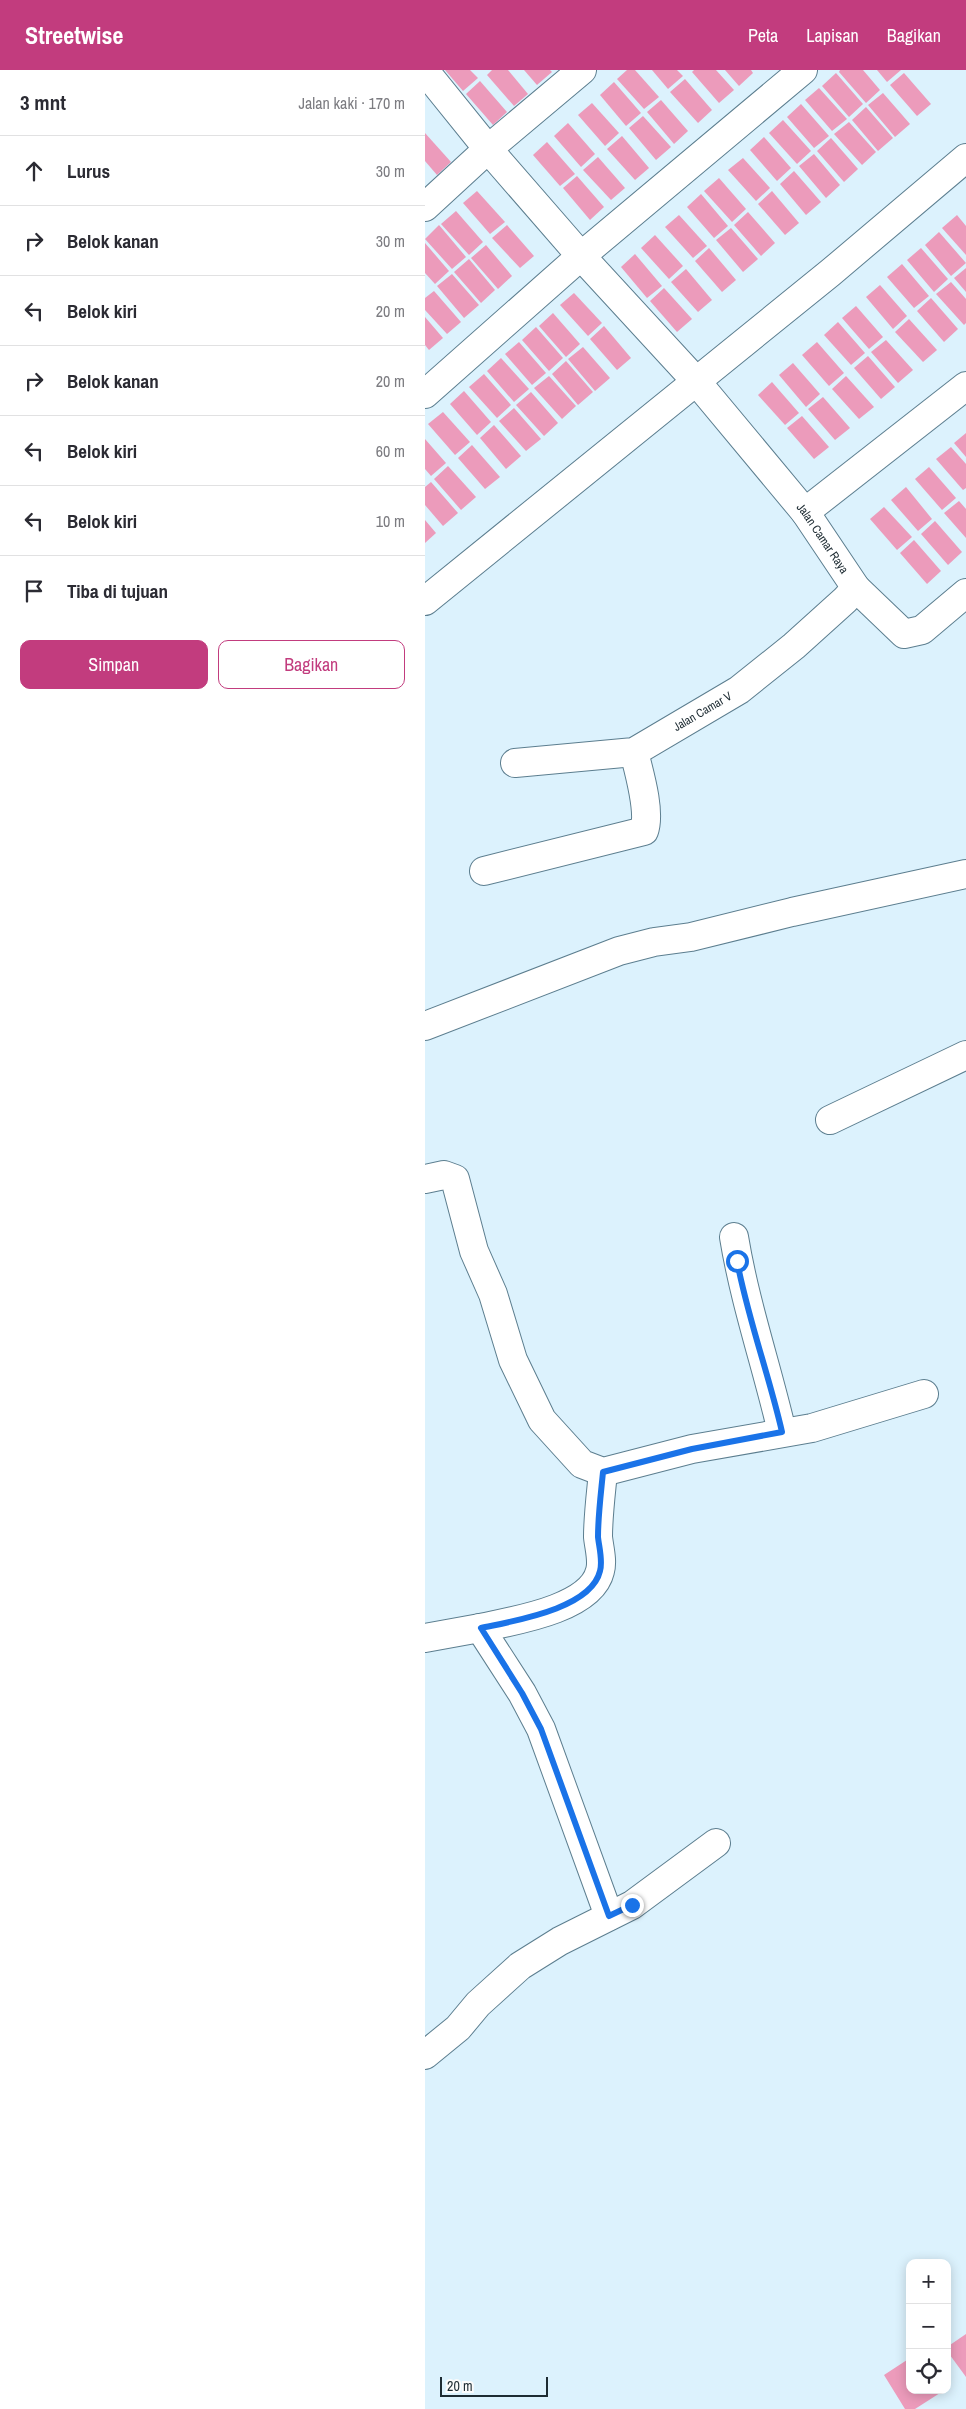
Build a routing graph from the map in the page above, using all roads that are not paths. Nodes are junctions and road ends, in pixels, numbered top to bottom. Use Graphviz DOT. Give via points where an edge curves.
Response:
graph roads {
  1 [pos="581,70"];
  2 [pos="803,70"];
  3 [pos="425,71"];
  4 [pos="488,149"];
  5 [pos="966,158"];
  6 [pos="425,207"];
  7 [pos="581,256"];
  8 [pos="695,381"];
  9 [pos="966,386"];
  10 [pos="425,394"];
  11 [pos="805,512"];
  12 [pos="856,588"];
  13 [pos="966,593"];
  14 [pos="425,601"];
  15 [pos="634,752"];
  16 [pos="515,763"];
  17 [pos="484,871"];
  18 [pos="966,874"];
  19 [pos="425,1026"];
  20 [pos="966,1056"];
  21 [pos="830,1120"];
  22 [pos="425,1179"];
  23 [pos="734,1237"];
  24 [pos="924,1394"];
  25 [pos="782,1432"];
  26 [pos="603,1472"];
  27 [pos="481,1628"];
  28 [pos="425,1638"];
  29 [pos="716,1843"];
  30 [pos="609,1916"];
  31 [pos="425,2055"];
  1 -- 4 [label="street"];
  2 -- 7 [label="street"];
  3 -- 4 [label="street, Jalan Camar Raya"];
  4 -- 6 [label="street"];
  4 -- 7 [label="street, Jalan Camar Raya"];
  5 -- 8 [label="street"];
  7 -- 8 [label="street, Jalan Camar Raya"];
  7 -- 10 [label="street"];
  8 -- 11 [label="street, Jalan Camar Raya"];
  8 -- 14 [label="street"];
  9 -- 11 [label="street"];
  11 -- 12 [label="street, Jalan Camar Raya"];
  12 -- 13 [label="street, Jalan Camar Raya" via="903,634 922,630"];
  12 -- 15 [label="street, Jalan Camar V" via="794,646 739,690"];
  15 -- 16 [label="street, Jalan Camar V"];
  15 -- 17 [label="street" via="641,777 644,831"];
  18 -- 19 [label="street" via="619,951"];
  20 -- 21 [label="street"];
  22 -- 26 [label="street" via="444,1175 455,1179 474,1250 493,1294 513,1360 542,1420 581,1464"];
  23 -- 25 [label="street" via="745,1299 771,1382"];
  24 -- 25 [label="street" via="812,1428"];
  25 -- 26 [label="street" via="692,1449"];
  26 -- 27 [label="street" via="598,1535 601,1570 595,1582 567,1604"];
  27 -- 28 [label="street"];
  27 -- 30 [label="street" via="541,1729"];
  29 -- 30 [label="street" via="632,1905"];
  30 -- 31 [label="street" via="520,1966"];
}
